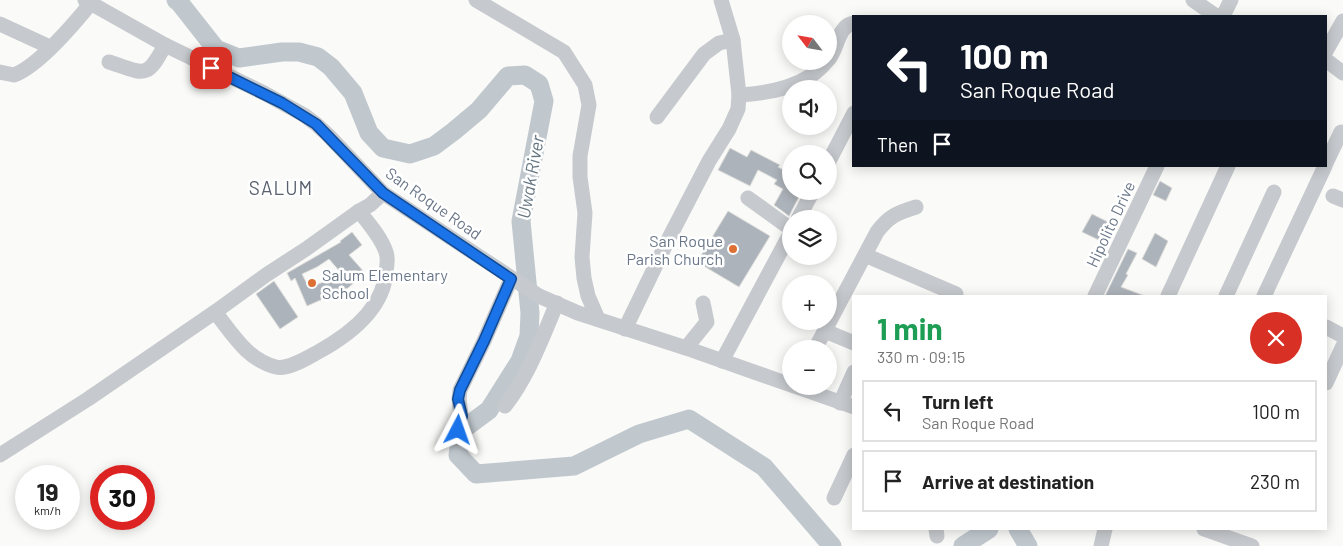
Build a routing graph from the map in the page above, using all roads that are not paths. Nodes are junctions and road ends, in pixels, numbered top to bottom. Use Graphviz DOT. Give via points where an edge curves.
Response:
graph roads {
  1 [pos="476,0"];
  2 [pos="721,0"];
  3 [pos="1193,0"];
  4 [pos="1231,0"];
  5 [pos="88,2"];
  6 [pos="1215,15"];
  7 [pos="1224,15"];
  8 [pos="1343,20"];
  9 [pos="852,23"];
  10 [pos="0,24"];
  11 [pos="733,40"];
  12 [pos="838,42"];
  13 [pos="165,45"];
  14 [pos="50,47"];
  15 [pos="1327,49"];
  16 [pos="1327,61"];
  17 [pos="109,62"];
  18 [pos="817,70"];
  19 [pos="0,72"];
  20 [pos="1343,73"];
  21 [pos="739,95"];
  22 [pos="657,117"];
  23 [pos="852,117"];
  24 [pos="1341,132"];
  25 [pos="837,146"];
  26 [pos="1327,163"];
  27 [pos="1156,167"];
  28 [pos="1228,167"];
  29 [pos="1325,167"];
  30 [pos="1274,192"];
  31 [pos="383,193"];
  32 [pos="748,198"];
  33 [pos="916,207"];
  34 [pos="359,211"];
  35 [pos="782,224"];
  36 [pos="782,248"];
  37 [pos="865,255"];
  38 [pos="517,283"];
  39 [pos="956,294"];
  40 [pos="1095,295"];
  41 [pos="1168,295"];
  42 [pos="1226,295"];
  43 [pos="1264,295"];
  44 [pos="557,303"];
  45 [pos="703,303"];
  46 [pos="837,306"];
  47 [pos="215,312"];
  48 [pos="598,320"];
  49 [pos="1327,328"];
  50 [pos="625,329"];
  51 [pos="824,330"];
  52 [pos="1343,336"];
  53 [pos="819,340"];
  54 [pos="852,342"];
  55 [pos="1343,346"];
  56 [pos="686,348"];
  57 [pos="722,362"];
  58 [pos="852,381"];
  59 [pos="1327,381"];
  60 [pos="782,382"];
  61 [pos="820,395"];
  62 [pos="847,405"];
  63 [pos="506,406"];
  64 [pos="458,430"];
  65 [pos="0,455"];
  66 [pos="852,459"];
  67 [pos="834,498"];
  68 [pos="1105,530"];
  69 [pos="1207,530"];
  70 [pos="1101,546"];
  71 [pos="1252,546"];
  1 -- 48 [label="street" via="564,52 585,85 589,105 580,156 586,213 582,257 588,296"];
  2 -- 11 [label="street"];
  3 -- 6 [label="street"];
  4 -- 7 [label="street"];
  5 -- 13 [label="street, San Roque Road"];
  5 -- 14 [label="street"];
  8 -- 15 [label="street"];
  9 -- 12 [label="street" via="841,32"];
  10 -- 14 [label="street"];
  11 -- 21 [label="street"];
  11 -- 22 [label="street" via="719,43 704,54"];
  13 -- 17 [label="street" via="146,72"];
  13 -- 31 [label="street, San Roque Road" via="304,115 322,129"];
  14 -- 19 [label="street" via="20,73"];
  16 -- 20 [label="street"];
  18 -- 21 [label="street" via="780,90"];
  21 -- 50 [label="street" via="738,109 729,128"];
  23 -- 25 [label="street"];
  24 -- 26 [label="street"];
  27 -- 40 [label="street, Hipolito Drive"];
  28 -- 41 [label="street"];
  29 -- 43 [label="street"];
  30 -- 42 [label="street"];
  31 -- 34 [label="street"];
  31 -- 38 [label="street, San Roque Road"];
  32 -- 35 [label="street"];
  33 -- 37 [label="street" via="886,221"];
  34 -- 47 [label="street"];
  34 -- 47 [label="street" via="376,232 386,253 386,283 370,312 336,342 298,363 278,368 248,353"];
  36 -- 57 [label="street"];
  37 -- 39 [label="street"];
  37 -- 46 [label="street"];
  38 -- 44 [label="street, San Roque Road"];
  38 -- 64 [label="street" via="460,390 458,399 462,416"];
  44 -- 48 [label="street, San Roque Road"];
  44 -- 63 [label="street" via="518,390"];
  45 -- 56 [label="street" via="707,322"];
  47 -- 65 [label="street"];
  48 -- 50 [label="street, San Roque Road"];
  49 -- 52 [label="street"];
  50 -- 56 [label="street, San Roque Road"];
  51 -- 53 [label="street"];
  51 -- 54 [label="street"];
  55 -- 59 [label="street"];
  56 -- 57 [label="street, San Roque Road"];
  57 -- 60 [label="street, San Roque Road"];
  58 -- 62 [label="street"];
  61 -- 62 [label="street, San Roque Road"];
  66 -- 67 [label="street"];
  68 -- 70 [label="street"];
  69 -- 71 [label="street"];
}
